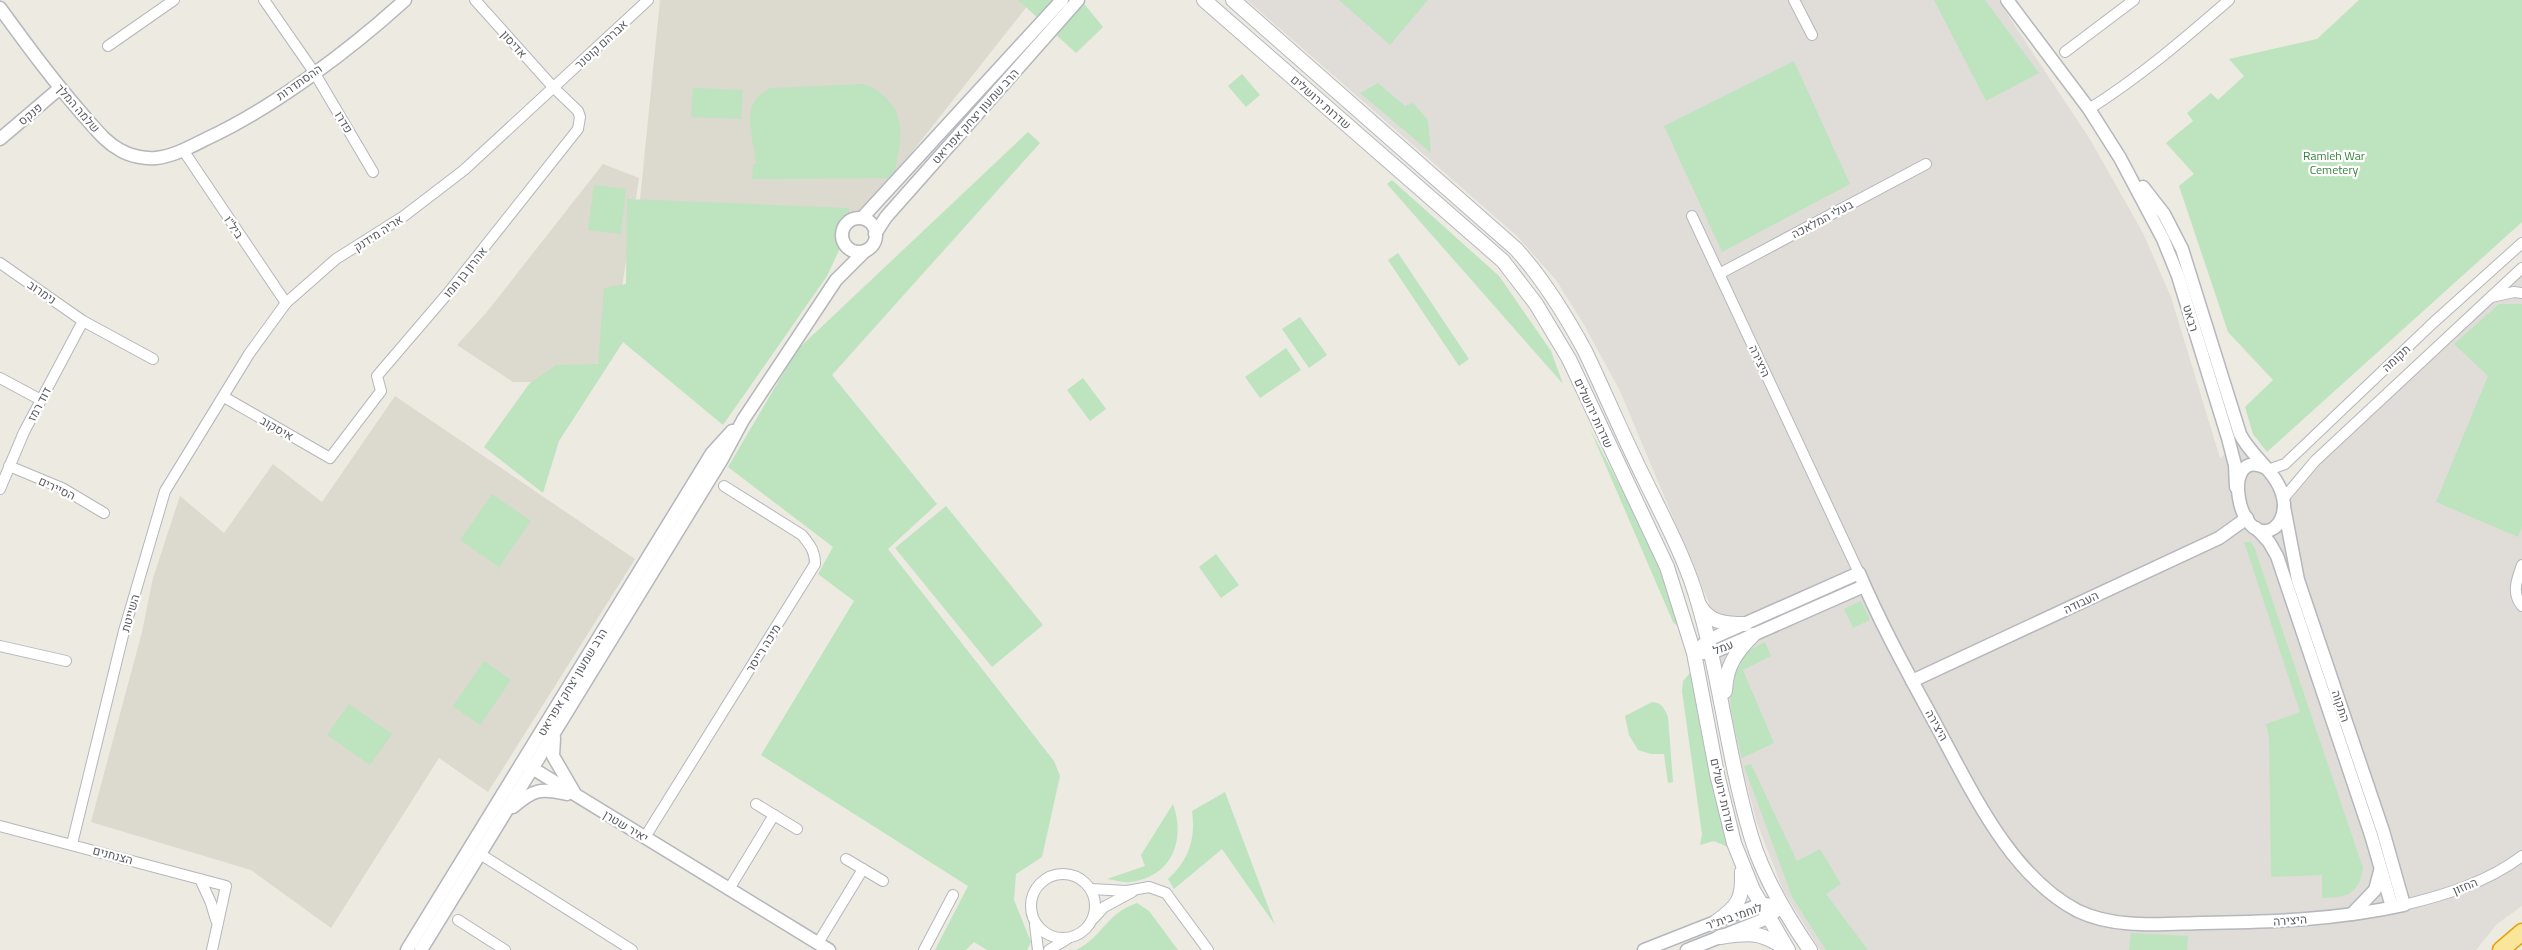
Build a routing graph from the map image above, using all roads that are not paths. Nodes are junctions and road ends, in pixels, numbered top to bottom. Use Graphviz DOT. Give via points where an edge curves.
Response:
graph roads {
  1 [pos="174,0"];
  2 [pos="264,0"];
  3 [pos="404,0"];
  4 [pos="475,0"];
  5 [pos="648,0"];
  6 [pos="1062,0"];
  7 [pos="1078,0"];
  8 [pos="1204,0"];
  9 [pos="1233,0"];
  10 [pos="1794,0"];
  11 [pos="2007,0"];
  12 [pos="2134,0"];
  13 [pos="2229,0"];
  14 [pos="0,8"];
  15 [pos="1812,35"];
  16 [pos="108,46"];
  17 [pos="2065,52"];
  18 [pos="314,72"];
  19 [pos="553,87"];
  20 [pos="60,88"];
  21 [pos="2089,109"];
  22 [pos="0,139"];
  23 [pos="183,150"];
  24 [pos="2120,158"];
  25 [pos="1926,164"];
  26 [pos="373,172"];
  27 [pos="1692,216"];
  28 [pos="862,218"];
  29 [pos="875,234"];
  30 [pos="2522,244"];
  31 [pos="847,248"];
  32 [pos="866,251"];
  33 [pos="2507,256"];
  34 [pos="0,263"];
  35 [pos="2521,270"];
  36 [pos="1719,274"];
  37 [pos="836,280"];
  38 [pos="2522,293"];
  39 [pos="2488,298"];
  40 [pos="286,303"];
  41 [pos="83,321"];
  42 [pos="153,359"];
  43 [pos="0,378"];
  44 [pos="224,397"];
  45 [pos="41,400"];
  46 [pos="743,420"];
  47 [pos="330,458"];
  48 [pos="9,466"];
  49 [pos="2267,469"];
  50 [pos="724,486"];
  51 [pos="2236,487"];
  52 [pos="0,489"];
  53 [pos="2283,503"];
  54 [pos="104,513"];
  55 [pos="2250,522"];
  56 [pos="2522,565"];
  57 [pos="1859,573"];
  58 [pos="1864,586"];
  59 [pos="1698,602"];
  60 [pos="2522,606"];
  61 [pos="1749,629"];
  62 [pos="0,646"];
  63 [pos="1710,646"];
  64 [pos="1694,653"];
  65 [pos="66,662"];
  66 [pos="1912,681"];
  67 [pos="1725,714"];
  68 [pos="557,729"];
  69 [pos="528,766"];
  70 [pos="577,796"];
  71 [pos="756,804"];
  72 [pos="505,814"];
  73 [pos="774,815"];
  74 [pos="0,826"];
  75 [pos="798,829"];
  76 [pos="645,837"];
  77 [pos="72,844"];
  78 [pos="480,854"];
  79 [pos="2522,856"];
  80 [pos="846,859"];
  81 [pos="1742,864"];
  82 [pos="2380,866"];
  83 [pos="863,869"];
  84 [pos="200,879"];
  85 [pos="883,881"];
  86 [pos="730,889"];
  87 [pos="1091,889"];
  88 [pos="1138,889"];
  89 [pos="953,895"];
  90 [pos="1761,904"];
  91 [pos="1782,906"];
  92 [pos="2398,906"];
  93 [pos="2352,914"];
  94 [pos="1094,918"];
  95 [pos="1768,918"];
  96 [pos="458,920"];
  97 [pos="1034,922"];
  98 [pos="1716,922"];
  99 [pos="216,931"];
  100 [pos="2522,932"];
  101 [pos="1720,937"];
  102 [pos="1068,939"];
  103 [pos="818,943"];
  104 [pos="212,950"];
  105 [pos="407,950"];
  106 [pos="421,950"];
  107 [pos="505,950"];
  108 [pos="632,950"];
  109 [pos="830,950"];
  110 [pos="924,950"];
  111 [pos="1038,950"];
  112 [pos="1049,950"];
  113 [pos="1208,950"];
  114 [pos="1644,950"];
  115 [pos="1687,950"];
  116 [pos="1787,950"];
  117 [pos="1810,950"];
  118 [pos="2501,950"];
  1 -- 16 [label="street"];
  2 -- 18 [label="street, פדרו"];
  3 -- 18 [label="street, ההסתדרות" via="381,22"];
  4 -- 19 [label="street, אדיסון"];
  5 -- 19 [label="street, אברהם קוטנר"];
  6 -- 28 [label="street, הרב שמעון יצחק אפריאט"];
  7 -- 29 [label="street, הרב שמעון יצחק אפריאט" via="886,217"];
  8 -- 64 [label="main road, שדרות ירושלים" via="1456,218 1504,261 1521,282 1569,359 1653,536 1678,597"];
  9 -- 59 [label="main road, שדרות ירושלים" via="1483,218 1535,270 1585,351 1673,536"];
  10 -- 15 [label="street"];
  11 -- 21 [label="street, רבאט"];
  12 -- 17 [label="street"];
  13 -- 21 [label="street" via="2132,81"];
  14 -- 20 [label="street, שלמה המלך"];
  18 -- 23 [label="street, ההסתדרות" via="238,124"];
  18 -- 26 [label="street, פדרו"];
  19 -- 40 [label="street, אריה מידנק" via="464,170 404,216 336,259"];
  19 -- 47 [label="street, אהרון בן חמו" via="578,111 578,130 377,376 381,391"];
  20 -- 22 [label="street, פנקס"];
  20 -- 23 [label="street, שלמה המלך" via="108,143 122,152 156,158"];
  21 -- 24 [label="street, רבאט"];
  23 -- 40 [label="street, ביל\"ו"];
  24 -- 49 [label="street, רבאט" via="2175,232 2240,434 2249,450"];
  24 -- 51 [label="street, רבאט" via="2173,261 2235,465"];
  25 -- 36 [label="street, בעלי המלאכה"];
  27 -- 36 [label="street, היצירה"];
  28 -- 29 [label="street" via="872,224"];
  28 -- 31 [label="street" via="851,220 844,228 842,239"];
  29 -- 32 [label="street" via="873,244"];
  30 -- 33 [label="street, תקומה"];
  31 -- 32 [label="street" via="854,252"];
  31 -- 37 [label="street, הרב שמעון יצחק אפריאט"];
  32 -- 37 [label="street, הרב שמעון יצחק אפריאט"];
  33 -- 35 [label="street"];
  33 -- 49 [label="street, תקומה" via="2284,464"];
  34 -- 41 [label="street, נימרוב"];
  35 -- 39 [label="street, תקומה"];
  36 -- 57 [label="street, היצירה"];
  37 -- 46 [label="street, הרב שמעון יצחק אפריאט"];
  38 -- 39 [label="street"];
  39 -- 53 [label="street, תקומה" via="2315,461"];
  40 -- 44 [label="street, אריה מידנק" via="249,354"];
  41 -- 42 [label="street"];
  41 -- 45 [label="street, דוד רמז"];
  43 -- 45 [label="street"];
  44 -- 47 [label="street, איסקוב"];
  44 -- 77 [label="street, השייטת" via="164,491 124,631"];
  45 -- 48 [label="street, דוד רמז"];
  46 -- 68 [label="street, הרב שמעון יצחק אפריאט"];
  46 -- 69 [label="street, הרב שמעון יצחק אפריאט" via="712,453"];
  48 -- 52 [label="street, דוד רמז"];
  48 -- 54 [label="street, הסיירים" via="62,488"];
  49 -- 51 [label="street" via="2256,465 2248,467"];
  49 -- 53 [label="street" via="2278,483"];
  50 -- 76 [label="street, מיכה רייסר" via="802,535 811,546 815,564"];
  51 -- 55 [label="street" via="2238,500"];
  53 -- 55 [label="street" via="2281,519 2272,528 2263,530"];
  53 -- 92 [label="street, התקוה" via="2298,580 2383,831"];
  55 -- 66 [label="street, העבודה"];
  55 -- 82 [label="street, התקוה" via="2270,542 2277,556"];
  56 -- 60 [label="street" via="2516,592"];
  57 -- 58 [label="street, היצירה"];
  57 -- 61 [label="street, עמל"];
  58 -- 61 [label="street, עמל"];
  58 -- 66 [label="street, היצירה"];
  59 -- 61 [label="main road" via="1711,618"];
  59 -- 63 [label="main road, שדרות ירושלים"];
  61 -- 63 [label="street, עמל"];
  61 -- 67 [label="main road" via="1728,668"];
  62 -- 65 [label="street"];
  63 -- 64 [label="street, עמל"];
  63 -- 67 [label="main road, שדרות ירושלים"];
  64 -- 81 [label="main road, שדרות ירושלים" via="1726,812"];
  66 -- 93 [label="street, היצירה" via="1970,787 2009,849 2044,887 2080,911 2135,924 2290,921"];
  67 -- 91 [label="main road, שדרות ירושלים" via="1751,838"];
  68 -- 69 [label="street, הרב שמעון יצחק אפריאט"];
  68 -- 70 [label="street" via="553,756"];
  69 -- 70 [label="street, יאיר שטרן"];
  69 -- 72 [label="street, הרב שמעון יצחק אפריאט"];
  69 -- 105 [label="street, הרב שמעון יצחק אפריאט"];
  70 -- 72 [label="street" via="538,790 524,797"];
  70 -- 76 [label="street, יאיר שטרן"];
  71 -- 73 [label="street"];
  72 -- 78 [label="street, הרב שמעון יצחק אפריאט"];
  73 -- 75 [label="street"];
  73 -- 86 [label="street"];
  74 -- 77 [label="street, הצנחנים"];
  76 -- 86 [label="street, יאיר שטרן"];
  77 -- 84 [label="street, הצנחנים"];
  78 -- 106 [label="street, הרב שמעון יצחק אפריאט"];
  78 -- 108 [label="street"];
  79 -- 92 [label="street, החזון" via="2509,866 2461,888"];
  80 -- 83 [label="street"];
  81 -- 90 [label="main road, שדרות ירושלים"];
  81 -- 98 [label="main road" via="1738,905"];
  82 -- 92 [label="street, התקוה"];
  82 -- 93 [label="street" via="2375,890"];
  83 -- 85 [label="street"];
  83 -- 103 [label="street"];
  84 -- 99 [label="street" via="215,914"];
  84 -- 99 [label="street, הצנחנים" via="226,886"];
  86 -- 103 [label="street, יאיר שטרן"];
  87 -- 88 [label="street"];
  87 -- 94 [label="street" via="1096,903"];
  87 -- 97 [label="street" via="1082,880 1065,873 1048,877 1037,886 1031,901"];
  88 -- 94 [label="street" via="1112,901"];
  88 -- 113 [label="street" via="1149,887 1166,892"];
  89 -- 110 [label="street"];
  90 -- 91 [label="street, לוחמי בית\"ר"];
  90 -- 95 [label="main road, שדרות ירושלים"];
  90 -- 98 [label="street, לוחמי בית\"ר"];
  91 -- 95 [label="street, לוחמי בית\"ר"];
  91 -- 117 [label="main road, שדרות ירושלים"];
  92 -- 93 [label="street, היצירה"];
  94 -- 102 [label="street" via="1088,928"];
  95 -- 101 [label="street, לוחמי בית\"ר"];
  95 -- 116 [label="main road, שדרות ירושלים"];
  96 -- 107 [label="street"];
  97 -- 102 [label="street" via="1052,937"];
  97 -- 111 [label="street"];
  98 -- 114 [label="street, לוחמי בית\"ר"];
  99 -- 104 [label="street"];
  100 -- 118 [label="highway"];
  101 -- 115 [label="street, לוחמי בית\"ר"];
  101 -- 116 [label="main road" via="1760,934"];
  102 -- 112 [label="street"];
  103 -- 109 [label="street, יאיר שטרן"];
}
